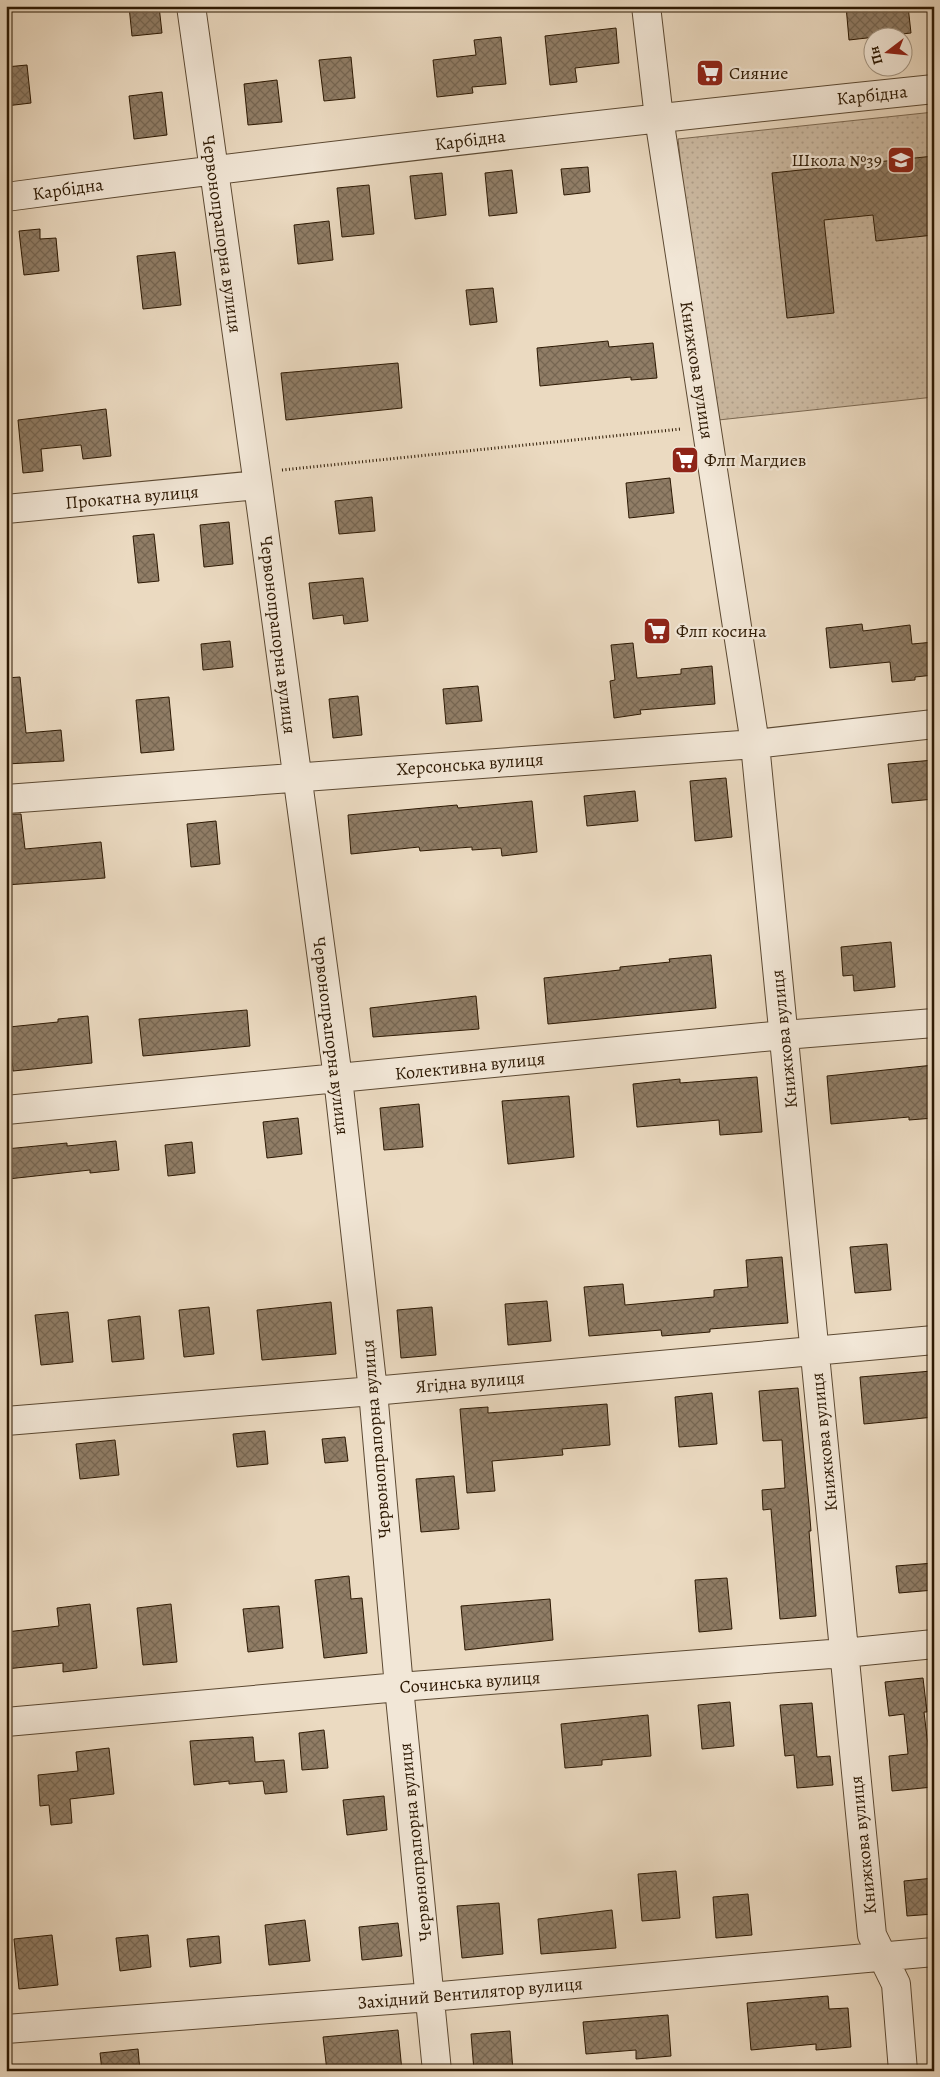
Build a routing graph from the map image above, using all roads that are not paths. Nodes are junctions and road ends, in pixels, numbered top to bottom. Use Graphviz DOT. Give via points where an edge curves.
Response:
graph roads {
  1 [pos="191,6"];
  2 [pos="646,6"];
  3 [pos="934,89"];
  4 [pos="659,118"];
  5 [pos="213,170"];
  6 [pos="6,197"];
  7 [pos="257,479"];
  8 [pos="6,509"];
  9 [pos="934,724"];
  10 [pos="755,744"];
  11 [pos="296,776"];
  12 [pos="6,799"];
  13 [pos="934,1023"];
  14 [pos="784,1036"];
  15 [pos="338,1078"];
  16 [pos="6,1110"];
  17 [pos="934,1340"];
  18 [pos="815,1350"];
  19 [pos="373,1391"];
  20 [pos="6,1422"];
  21 [pos="934,1644"];
  22 [pos="844,1653"];
  23 [pos="399,1687"];
  24 [pos="6,1722"];
  25 [pos="934,1952"];
  26 [pos="884,1958"];
  27 [pos="430,1997"];
  28 [pos="6,2029"];
  29 [pos="437,2071"];
  30 [pos="903,2071"];
  1 -- 5 [label="street, Червонопрапорна вулиця"];
  2 -- 4 [label="street, Книжкова вулиця"];
  3 -- 4 [label="street, Карбідна"];
  4 -- 5 [label="street, Карбідна"];
  4 -- 10 [label="street, Книжкова вулиця"];
  5 -- 6 [label="street, Карбідна"];
  5 -- 7 [label="street, Червонопрапорна вулиця"];
  7 -- 8 [label="street, Прокатна вулиця"];
  7 -- 11 [label="street, Червонопрапорна вулиця"];
  9 -- 10 [label="street, Херсонська вулиця"];
  10 -- 11 [label="street, Херсонська вулиця"];
  10 -- 14 [label="street, Книжкова вулиця"];
  11 -- 12 [label="street, Херсонська вулиця"];
  11 -- 15 [label="street, Червонопрапорна вулиця"];
  13 -- 14 [label="street, Колективна вулиця"];
  14 -- 15 [label="street, Колективна вулиця"];
  14 -- 18 [label="street, Книжкова вулиця"];
  15 -- 16 [label="street, Колективна вулиця"];
  15 -- 19 [label="street, Червонопрапорна вулиця"];
  17 -- 18 [label="street, Ягідна вулиця"];
  18 -- 19 [label="street, Ягідна вулиця"];
  18 -- 22 [label="street, Книжкова вулиця"];
  19 -- 20 [label="street, Ягідна вулиця"];
  19 -- 23 [label="street, Червонопрапорна вулиця"];
  21 -- 22 [label="street, Сочинська вулиця"];
  22 -- 23 [label="street, Сочинська вулиця"];
  22 -- 26 [label="street, Книжкова вулиця" via="872,1935"];
  23 -- 24 [label="street, Сочинська вулиця"];
  23 -- 27 [label="street, Червонопрапорна вулиця"];
  25 -- 26 [label="street, Західний Вентилятор вулиця"];
  26 -- 27 [label="street, Західний Вентилятор вулиця"];
  26 -- 30 [label="street, Книжкова вулиця" via="896,1984"];
  27 -- 28 [label="street, Західний Вентилятор вулиця"];
  27 -- 29 [label="street, Червонопрапорна вулиця"];
}
